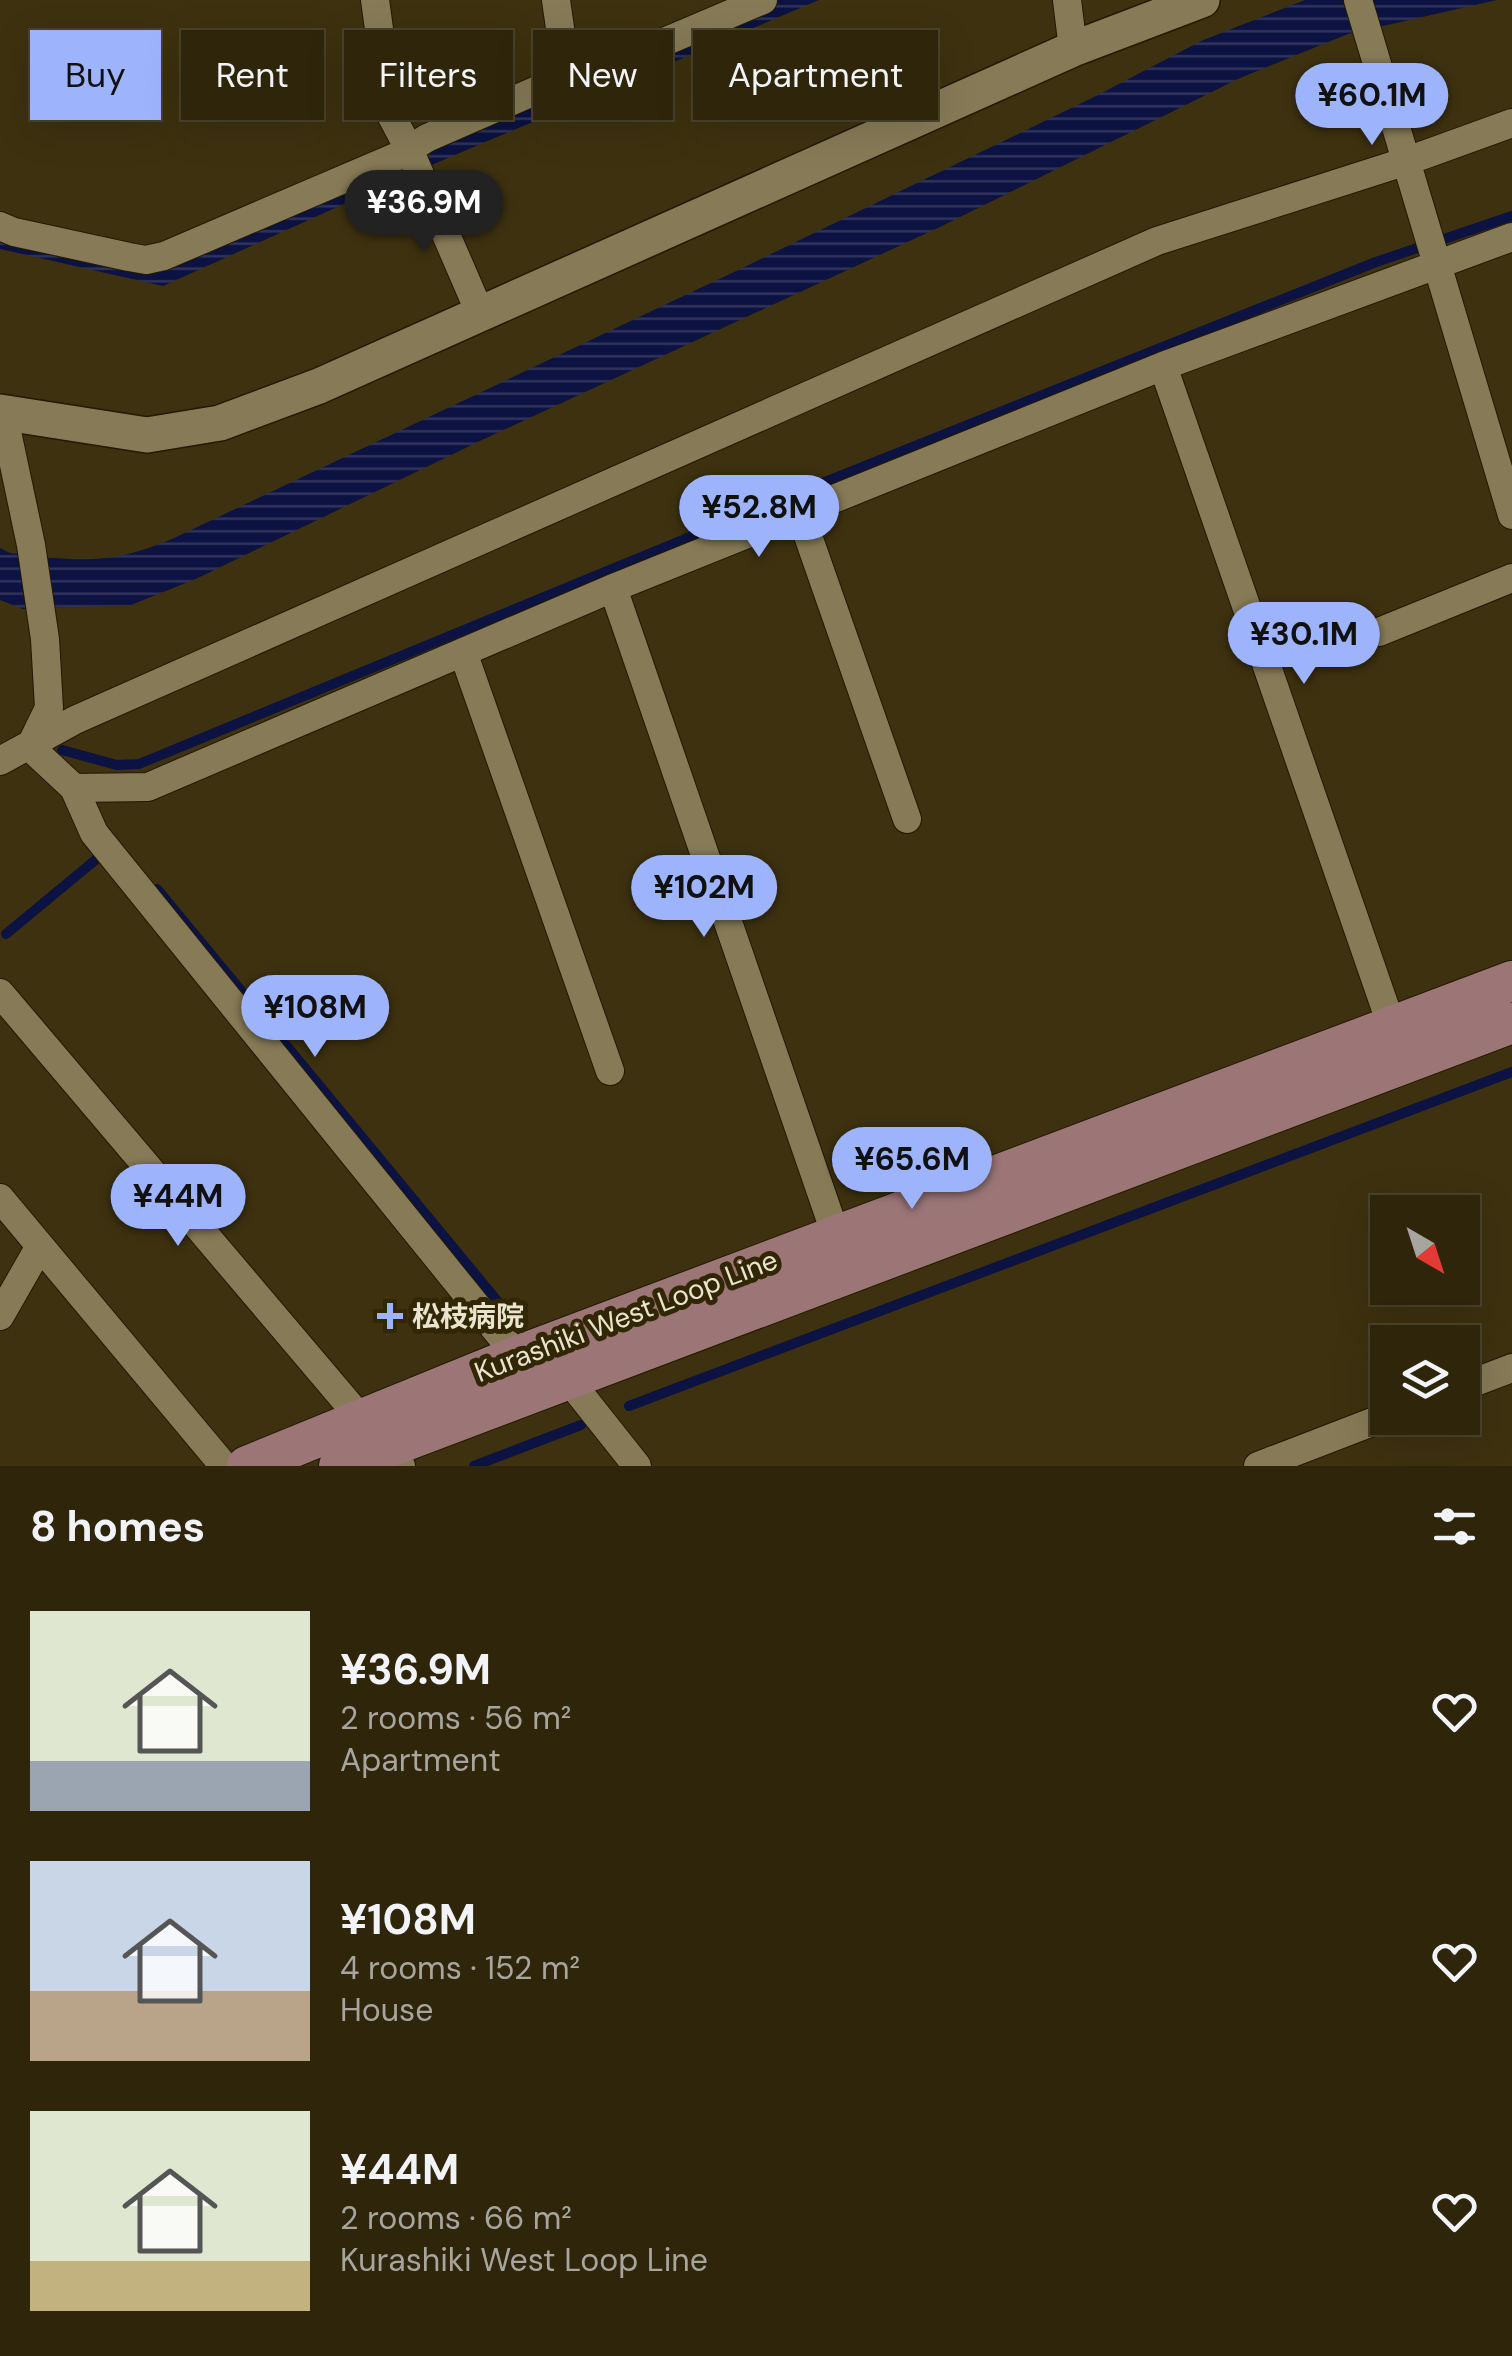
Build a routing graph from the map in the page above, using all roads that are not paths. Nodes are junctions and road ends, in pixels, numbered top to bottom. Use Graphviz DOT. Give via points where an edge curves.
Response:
graph roads {
  1 [pos="375,0"];
  2 [pos="556,0"];
  3 [pos="763,0"];
  4 [pos="1067,0"];
  5 [pos="1202,0"];
  6 [pos="1358,0"];
  7 [pos="560,30"];
  8 [pos="673,38"];
  9 [pos="1073,49"];
  10 [pos="533,91"];
  11 [pos="1512,123"];
  12 [pos="414,159"];
  13 [pos="1406,162"];
  14 [pos="0,226"];
  15 [pos="1512,237"];
  16 [pos="1431,250"];
  17 [pos="480,313"];
  18 [pos="1163,366"];
  19 [pos="2,412"];
  20 [pos="800,513"];
  21 [pos="1512,516"];
  22 [pos="1512,578"];
  23 [pos="613,588"];
  24 [pos="1379,632"];
  25 [pos="462,652"];
  26 [pos="30,746"];
  27 [pos="0,762"];
  28 [pos="74,788"];
  29 [pos="907,819"];
  30 [pos="1512,982"];
  31 [pos="0,993"];
  32 [pos="1512,1023"];
  33 [pos="1392,1027"];
  34 [pos="610,1072"];
  35 [pos="0,1198"];
  36 [pos="40,1246"];
  37 [pos="843,1254"];
  38 [pos="0,1316"];
  39 [pos="517,1356"];
  40 [pos="1512,1368"];
  41 [pos="568,1379"];
  42 [pos="1480,1380"];
  43 [pos="1370,1423"];
  44 [pos="381,1444"];
  45 [pos="1272,1463"];
  46 [pos="224,1466"];
  47 [pos="247,1466"];
  48 [pos="339,1466"];
  49 [pos="637,1466"];
  1 -- 12 [label="street" via="391,114"];
  2 -- 7 [label="street"];
  3 -- 8 [label="street"];
  4 -- 9 [label="street"];
  5 -- 9 [label="street"];
  6 -- 13 [label="street"];
  9 -- 17 [label="street"];
  10 -- 12 [label="street" via="426,138"];
  11 -- 13 [label="street"];
  12 -- 14 [label="street" via="146,260"];
  12 -- 17 [label="street"];
  13 -- 16 [label="street"];
  13 -- 26 [label="street" via="1157,241 74,720"];
  15 -- 16 [label="street"];
  16 -- 18 [label="street"];
  16 -- 21 [label="street"];
  17 -- 19 [label="street" via="220,422 148,435"];
  18 -- 20 [label="street"];
  18 -- 33 [label="street"];
  19 -- 26 [label="street" via="44,639 49,708"];
  20 -- 23 [label="street"];
  20 -- 29 [label="street"];
  22 -- 24 [label="street"];
  23 -- 25 [label="street"];
  23 -- 37 [label="street"];
  25 -- 28 [label="street" via="148,787"];
  25 -- 34 [label="street"];
  26 -- 27 [label="street"];
  26 -- 28 [label="street"];
  28 -- 39 [label="street" via="94,833"];
  30 -- 33 [label="main road, Kurashiki West Loop Line"];
  31 -- 44 [label="street"];
  32 -- 37 [label="main road, Kurashiki West Loop Line"];
  33 -- 37 [label="main road, Kurashiki West Loop Line"];
  35 -- 36 [label="street"];
  36 -- 38 [label="street"];
  36 -- 46 [label="street"];
  37 -- 39 [label="main road, Kurashiki West Loop Line"];
  37 -- 41 [label="main road, Kurashiki West Loop Line"];
  39 -- 44 [label="main road, Kurashiki West Loop Line"];
  40 -- 42 [label="street"];
  41 -- 44 [label="main road, Kurashiki West Loop Line"];
  41 -- 49 [label="street"];
  43 -- 45 [label="street"];
  44 -- 47 [label="main road, Kurashiki West Loop Line"];
  44 -- 48 [label="main road, Kurashiki West Loop Line"];
}
